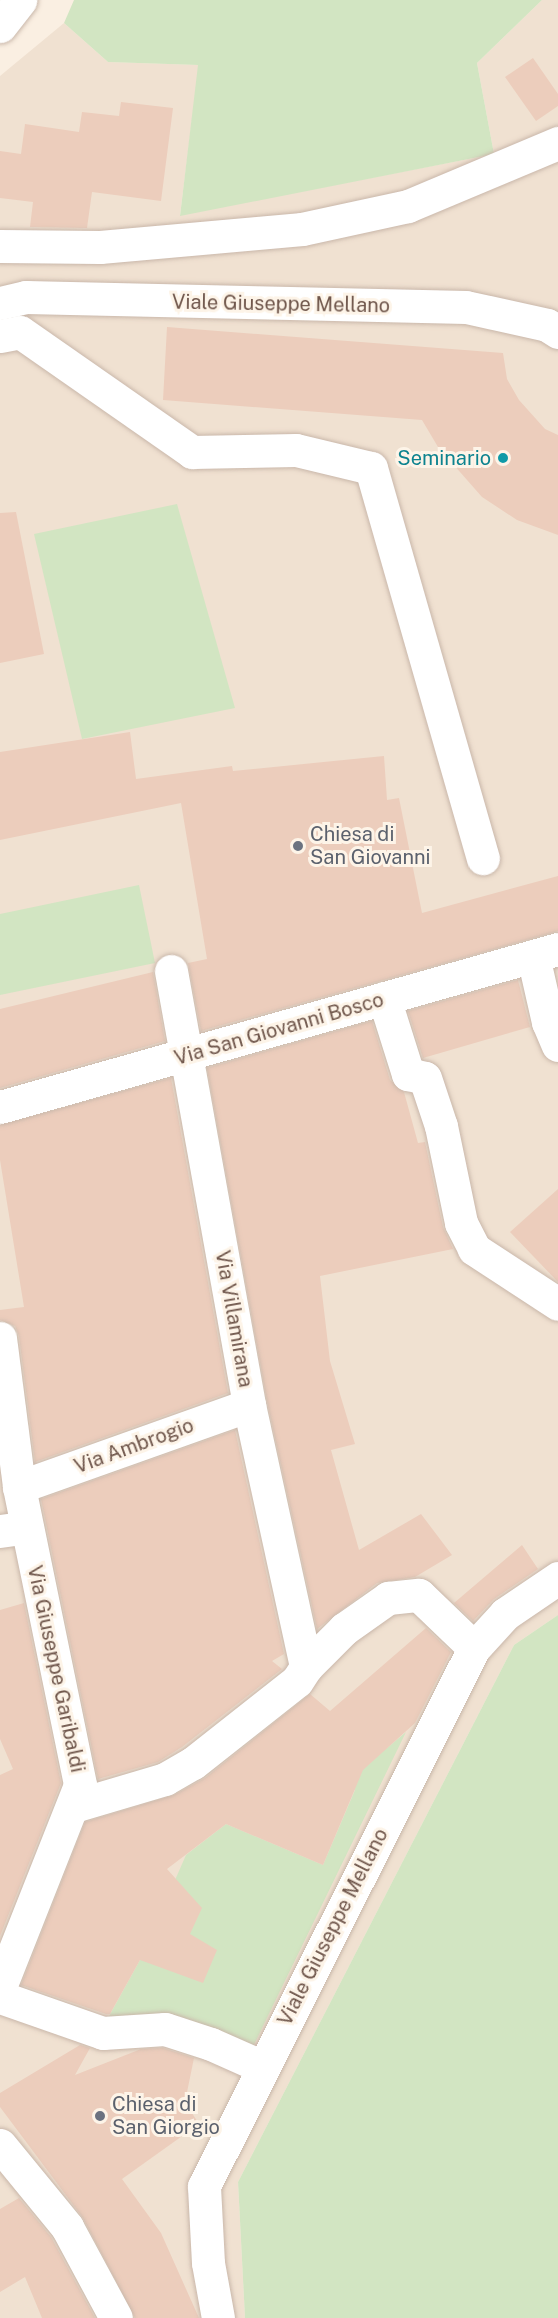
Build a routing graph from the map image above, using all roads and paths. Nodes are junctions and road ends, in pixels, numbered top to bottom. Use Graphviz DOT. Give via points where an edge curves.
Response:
graph roads {
  1 [pos="20,0"];
  2 [pos="0,26"];
  3 [pos="558,142"];
  4 [pos="0,246"];
  5 [pos="0,303"];
  6 [pos="558,332"];
  7 [pos="0,336"];
  8 [pos="483,858"];
  9 [pos="546,952"];
  10 [pos="171,971"];
  11 [pos="384,998"];
  12 [pos="558,1045"];
  13 [pos="188,1056"];
  14 [pos="0,1107"];
  15 [pos="558,1304"];
  16 [pos="0,1338"];
  17 [pos="249,1405"];
  18 [pos="19,1487"];
  19 [pos="14,1529"];
  20 [pos="558,1578"];
  21 [pos="474,1648"];
  22 [pos="306,1666"];
  23 [pos="74,1806"];
  24 [pos="0,1987"];
  25 [pos="0,1996"];
  26 [pos="263,2067"];
  27 [pos="0,2145"];
  28 [pos="11,2179"];
  29 [pos="116,2318"];
  30 [pos="218,2318"];
  1 -- 2 [label="street"];
  3 -- 4 [label="street" via="408,206 302,229 100,247"];
  5 -- 6 [label="street, Viale Giuseppe Mellano" via="27,297 466,307 547,325"];
  7 -- 8 [label="street" via="20,332 192,452 296,450 371,468"];
  9 -- 11 [label="street, Via San Giovanni Bosco"];
  9 -- 12 [label="street" via="548,1022"];
  10 -- 13 [label="street, Via Villamirana"];
  11 -- 13 [label="street, Via San Giovanni Bosco"];
  11 -- 15 [label="street" via="408,1074 425,1078 441,1126 461,1223 474,1249"];
  13 -- 14 [label="street, Via San Giovanni Bosco"];
  13 -- 17 [label="street, Via Villamirana"];
  16 -- 18 [label="street, Via Giuseppe Garibaldi"];
  17 -- 18 [label="street, Via Ambrogio"];
  17 -- 22 [label="street, Via Villamirana"];
  18 -- 19 [label="street, Via Giuseppe Garibaldi"];
  19 -- 23 [label="street, Via Giuseppe Garibaldi" via="80,1785"];
  20 -- 21 [label="street, Viale Giuseppe Mellano" via="506,1614"];
  21 -- 22 [label="street" via="419,1595 388,1598 344,1629"];
  21 -- 26 [label="street, Viale Giuseppe Mellano"];
  22 -- 23 [label="street" via="297,1681 193,1763 165,1779"];
  23 -- 24 [label="street, Via Giuseppe Garibaldi"];
  25 -- 26 [label="street" via="103,2033 165,2029"];
  26 -- 30 [label="street, Viale Giuseppe Mellano" via="204,2186 208,2263"];
  27 -- 28 [label="street"];
  28 -- 29 [label="street" via="67,2227"];
}
